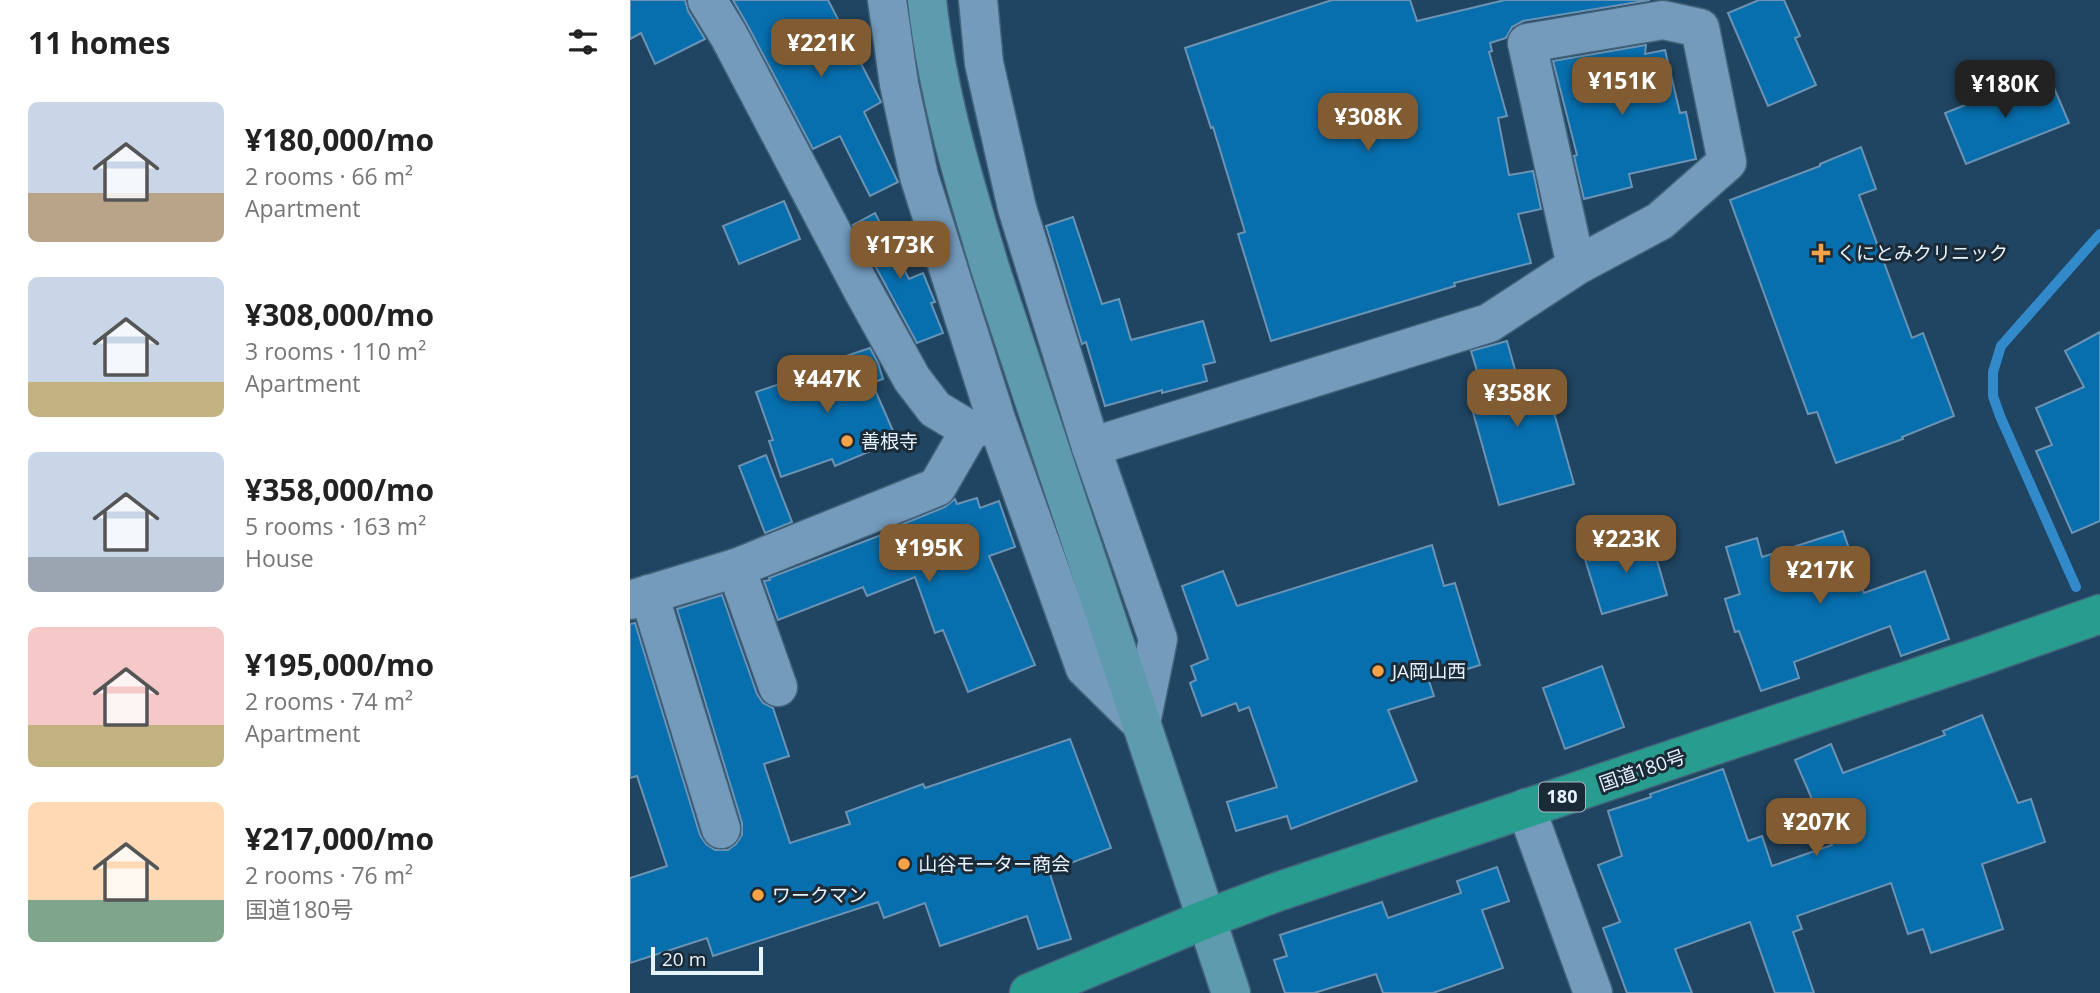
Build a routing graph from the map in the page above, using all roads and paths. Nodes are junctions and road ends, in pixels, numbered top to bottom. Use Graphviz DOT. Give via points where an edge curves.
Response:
graph roads {
  1 [pos="707,0"];
  2 [pos="887,0"];
  3 [pos="927,0"];
  4 [pos="978,0"];
  5 [pos="1576,266"];
  6 [pos="984,426"];
  7 [pos="1091,447"];
  8 [pos="736,568"];
  9 [pos="639,597"];
  10 [pos="2100,614"];
  11 [pos="778,687"];
  12 [pos="1141,723"];
  13 [pos="1526,808"];
  14 [pos="720,829"];
  15 [pos="1206,919"];
  16 [pos="1029,993"];
  17 [pos="1231,993"];
  18 [pos="1593,993"];
  1 -- 6 [label="street" via="912,379 935,410"];
  2 -- 6 [label="street" via="919,176"];
  3 -- 12 [label="street" via="943,99 990,271"];
  4 -- 7 [label="street" via="984,63 1017,208"];
  5 -- 5 [label="street" via="1527,43 1663,20 1700,28 1727,162 1660,221"];
  5 -- 7 [label="street" via="1489,323"];
  6 -- 8 [label="street" via="937,487"];
  6 -- 12 [label="street" via="1085,668"];
  7 -- 12 [label="street" via="1158,639"];
  8 -- 9 [label="street"];
  8 -- 11 [label="street"];
  9 -- 14 [label="street"];
  10 -- 13 [label="highway, 国道180号 / 180"];
  12 -- 15 [label="street"];
  13 -- 15 [label="highway, 国道180号 / 180"];
  13 -- 18 [label="street"];
  15 -- 16 [label="highway, 国道180号 / 180"];
  15 -- 17 [label="street"];
}
